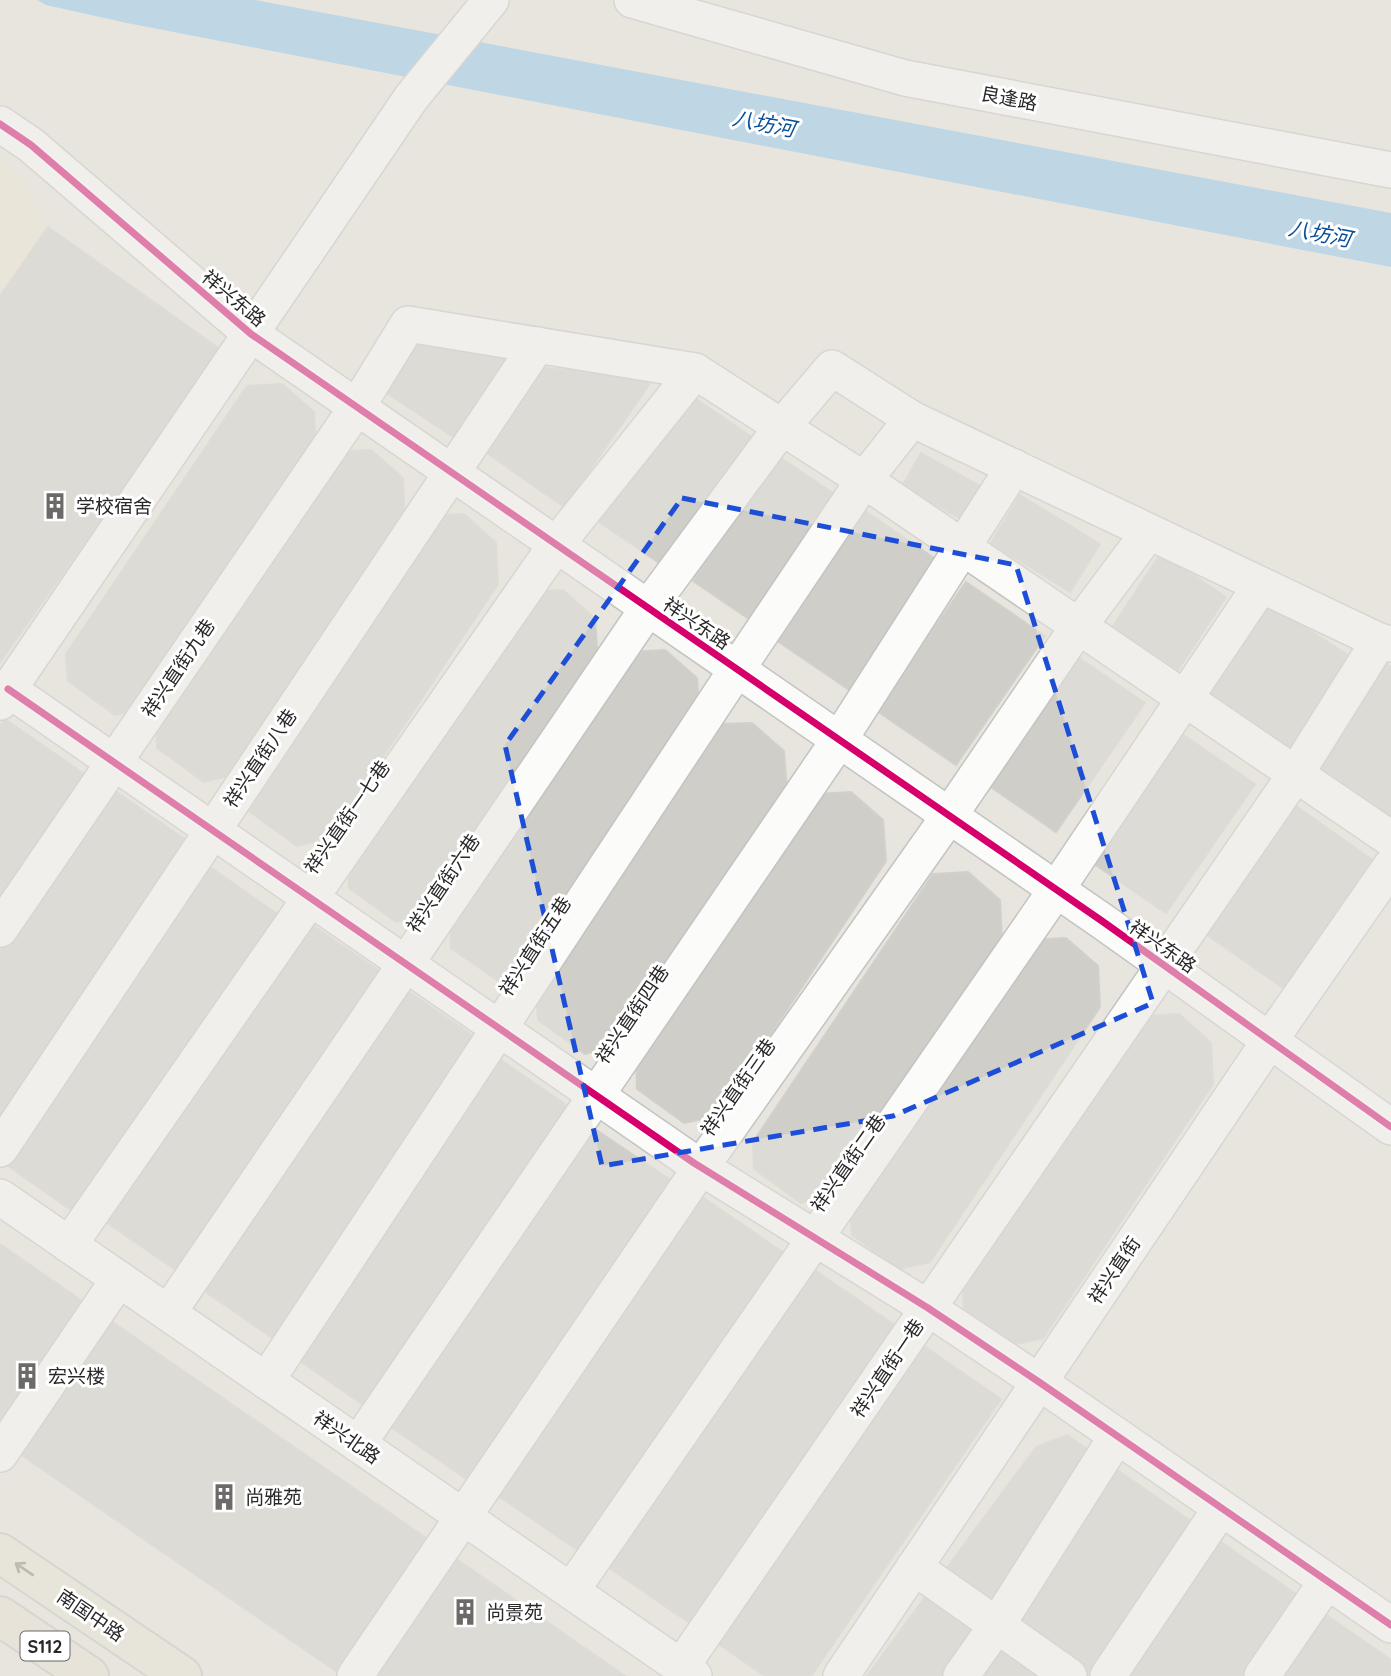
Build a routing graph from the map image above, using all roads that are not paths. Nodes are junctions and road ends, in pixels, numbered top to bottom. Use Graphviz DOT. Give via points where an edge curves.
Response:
graph roads {
  1 [pos="491,0"];
  2 [pos="632,0"];
  3 [pos="0,124"];
  4 [pos="1391,170"];
  5 [pos="251,334"];
  6 [pos="537,345"];
  7 [pos="695,371"];
  8 [pos="357,407"];
  9 [pos="912,419"];
  10 [pos="781,428"];
  11 [pos="1014,467"];
  12 [pos="451,472"];
  13 [pos="864,480"];
  14 [pos="1149,532"];
  15 [pos="556,544"];
  16 [pos="963,548"];
  17 [pos="1261,585"];
  18 [pos="648,608"];
  19 [pos="1078,626"];
  20 [pos="1385,643"];
  21 [pos="737,669"];
  22 [pos="4,696"];
  23 [pos="1183,699"];
  24 [pos="838,740"];
  25 [pos="114,763"];
  26 [pos="1295,775"];
  27 [pos="949,816"];
  28 [pos="212,831"];
  29 [pos="1391,839"];
  30 [pos="1391,866"];
  31 [pos="1056,890"];
  32 [pos="310,898"];
  33 [pos="0,929"];
  34 [pos="406,964"];
  35 [pos="1164,965"];
  36 [pos="499,1029"];
  37 [pos="1270,1041"];
  38 [pos="596,1095"];
  39 [pos="1391,1127"];
  40 [pos="0,1149"];
  41 [pos="701,1167"];
  42 [pos="0,1197"];
  43 [pos="815,1238"];
  44 [pos="69,1245"];
  45 [pos="119,1279"];
  46 [pos="928,1308"];
  47 [pos="168,1313"];
  48 [pos="267,1381"];
  49 [pos="1038,1382"];
  50 [pos="1117,1436"];
  51 [pos="358,1444"];
  52 [pos="0,1454"];
  53 [pos="1222,1508"];
  54 [pos="462,1517"];
  55 [pos="0,1553"];
  56 [pos="914,1567"];
  57 [pos="1327,1581"];
  58 [pos="571,1591"];
  59 [pos="0,1616"];
  60 [pos="997,1625"];
  61 [pos="1391,1625"];
  62 [pos="687,1672"];
  63 [pos="89,1676"];
  64 [pos="182,1676"];
  65 [pos="355,1676"];
  66 [pos="841,1676"];
  67 [pos="961,1676"];
  68 [pos="1069,1676"];
  69 [pos="1108,1676"];
  70 [pos="1262,1676"];
  1 -- 5 [label="street" via="411,98"];
  2 -- 4 [label="street, 良逢路" via="905,78"];
  3 -- 5 [label="street, 祥兴东路" via="31,145"];
  5 -- 8 [label="street, 祥兴东路"];
  5 -- 22 [label="street"];
  6 -- 7 [label="street"];
  6 -- 8 [label="street, 祥兴直街九巷" via="408,324"];
  6 -- 12 [label="street, 祥兴直街八巷"];
  7 -- 10 [label="street"];
  7 -- 15 [label="street, 祥兴直街一七巷"];
  8 -- 12 [label="street, 祥兴东路"];
  8 -- 25 [label="street, 祥兴直街九巷"];
  9 -- 10 [label="street, 祥兴直街六巷" via="832,368"];
  9 -- 11 [label="street"];
  9 -- 13 [label="street, 祥兴直街五巷"];
  10 -- 13 [label="street"];
  10 -- 18 [label="street, 祥兴直街六巷"];
  11 -- 14 [label="street"];
  11 -- 16 [label="street, 祥兴直街四巷"];
  12 -- 15 [label="street, 祥兴东路"];
  12 -- 28 [label="street, 祥兴直街八巷"];
  13 -- 16 [label="street"];
  13 -- 21 [label="street, 祥兴直街五巷"];
  14 -- 17 [label="street"];
  14 -- 19 [label="street, 祥兴直街三巷"];
  15 -- 18 [label="street, 祥兴东路"];
  15 -- 32 [label="street, 祥兴直街一七巷"];
  16 -- 19 [label="street"];
  16 -- 24 [label="street, 祥兴直街四巷"];
  17 -- 20 [label="street"];
  17 -- 23 [label="street, 祥兴直街二巷"];
  18 -- 21 [label="street, 祥兴东路"];
  18 -- 34 [label="street, 祥兴直街六巷"];
  19 -- 23 [label="street"];
  19 -- 27 [label="street, 祥兴直街三巷"];
  20 -- 26 [label="street, 祥兴直街一巷"];
  21 -- 24 [label="street, 祥兴东路"];
  21 -- 36 [label="street, 祥兴直街五巷"];
  22 -- 25 [label="street"];
  23 -- 26 [label="street"];
  23 -- 31 [label="street, 祥兴直街二巷"];
  24 -- 27 [label="street, 祥兴东路"];
  24 -- 38 [label="street, 祥兴直街四巷"];
  25 -- 28 [label="street"];
  25 -- 33 [label="street, 祥兴直街九巷"];
  26 -- 29 [label="street"];
  26 -- 35 [label="street, 祥兴直街一巷"];
  27 -- 31 [label="street, 祥兴东路"];
  27 -- 41 [label="street, 祥兴直街三巷"];
  28 -- 32 [label="street"];
  28 -- 40 [label="street, 祥兴直街八巷"];
  30 -- 37 [label="street, 祥兴直街"];
  31 -- 35 [label="street, 祥兴东路"];
  31 -- 43 [label="street, 祥兴直街二巷"];
  32 -- 34 [label="street"];
  32 -- 44 [label="street, 祥兴直街一七巷"];
  34 -- 36 [label="street"];
  34 -- 47 [label="street, 祥兴直街六巷"];
  35 -- 37 [label="street, 祥兴东路"];
  35 -- 46 [label="street, 祥兴直街一巷"];
  36 -- 38 [label="street"];
  36 -- 48 [label="street, 祥兴直街五巷"];
  37 -- 39 [label="street, 祥兴东路"];
  37 -- 49 [label="street, 祥兴直街"];
  38 -- 41 [label="street"];
  38 -- 51 [label="street, 祥兴直街四巷"];
  41 -- 43 [label="street"];
  41 -- 54 [label="street, 祥兴直街三巷"];
  42 -- 44 [label="street, 祥兴北路"];
  43 -- 46 [label="street"];
  43 -- 58 [label="street, 祥兴直街二巷"];
  44 -- 45 [label="street, 祥兴北路"];
  45 -- 47 [label="street, 祥兴北路"];
  45 -- 52 [label="street"];
  46 -- 49 [label="street"];
  46 -- 62 [label="street, 祥兴直街一巷"];
  47 -- 48 [label="street, 祥兴北路"];
  48 -- 51 [label="street, 祥兴北路"];
  49 -- 50 [label="street"];
  49 -- 56 [label="street, 祥兴直街"];
  50 -- 53 [label="street"];
  50 -- 60 [label="street"];
  51 -- 54 [label="street, 祥兴北路"];
  53 -- 57 [label="street"];
  53 -- 69 [label="street"];
  54 -- 58 [label="street, 祥兴北路"];
  54 -- 65 [label="street, 祥兴直街三巷"];
  64 -- 55 [label="main road, 南国中路, one-way"];
  56 -- 60 [label="street"];
  56 -- 66 [label="street, 祥兴直街"];
  57 -- 61 [label="street"];
  57 -- 70 [label="street"];
  58 -- 62 [label="street, 祥兴北路"];
  59 -- 63 [label="highway, S112"];
  60 -- 67 [label="street"];
  60 -- 68 [label="street"];
}
